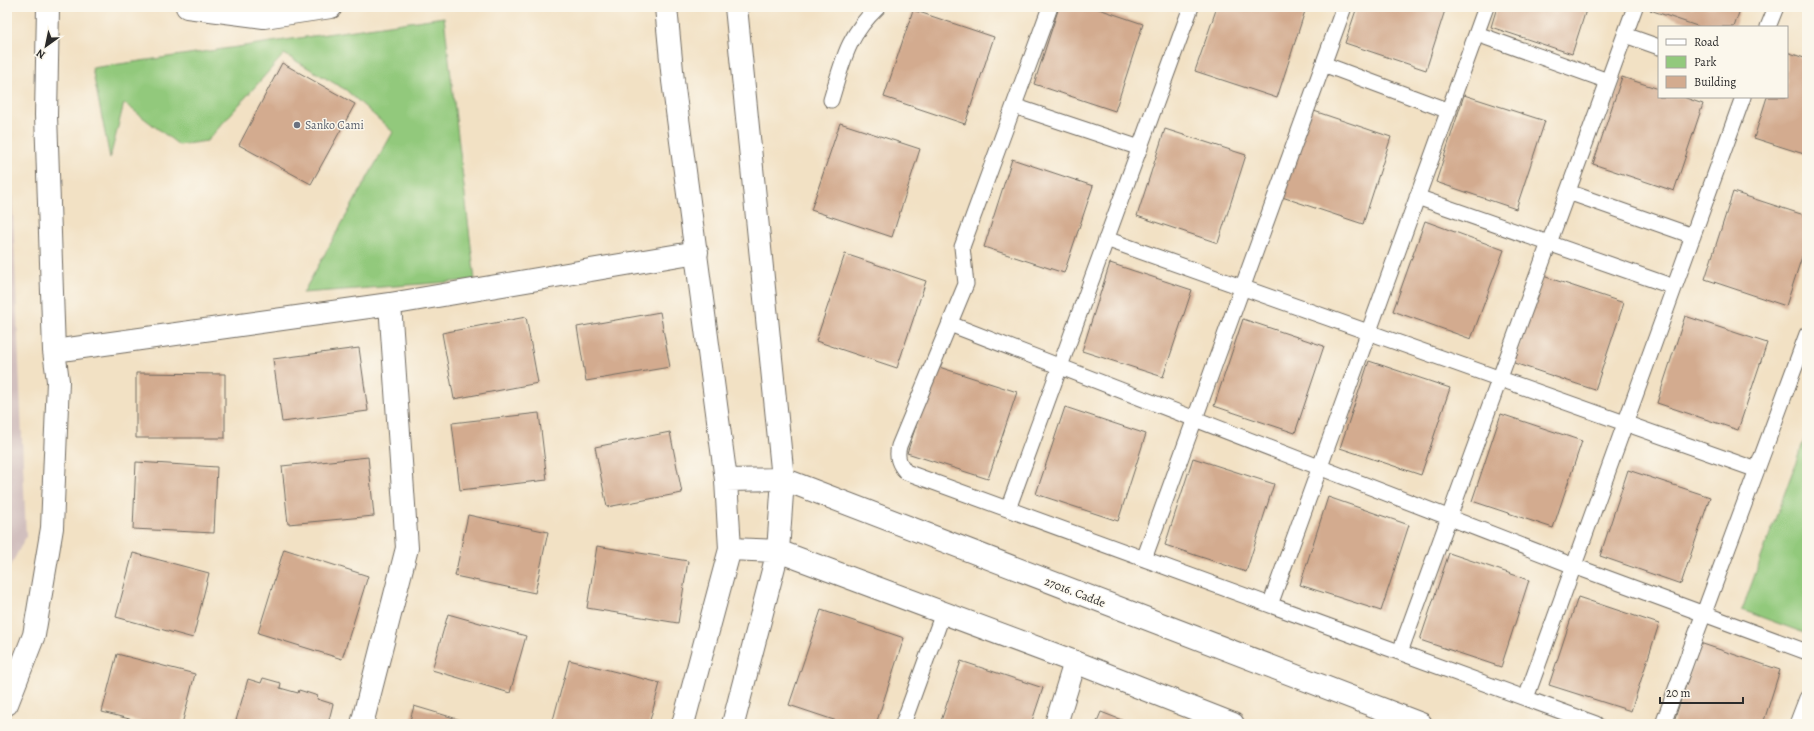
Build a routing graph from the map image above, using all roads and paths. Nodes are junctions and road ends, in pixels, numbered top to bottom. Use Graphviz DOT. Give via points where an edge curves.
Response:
graph roads {
  1 [pos="48,7"];
  2 [pos="187,7"];
  3 [pos="331,7"];
  4 [pos="666,7"];
  5 [pos="736,7"];
  6 [pos="878,7"];
  7 [pos="1050,7"];
  8 [pos="1191,7"];
  9 [pos="1344,7"];
  10 [pos="1486,7"];
  11 [pos="1635,7"];
  12 [pos="1776,7"];
  13 [pos="1768,26"];
  14 [pos="1477,34"];
  15 [pos="1625,35"];
  16 [pos="1658,46"];
  17 [pos="1324,64"];
  18 [pos="1608,81"];
  19 [pos="1743,98"];
  20 [pos="831,100"];
  21 [pos="1014,106"];
  22 [pos="1449,111"];
  23 [pos="1140,148"];
  24 [pos="1568,192"];
  25 [pos="1417,197"];
  26 [pos="1693,236"];
  27 [pos="1106,239"];
  28 [pos="1549,243"];
  29 [pos="697,252"];
  30 [pos="1243,288"];
  31 [pos="1674,288"];
  32 [pos="390,304"];
  33 [pos="950,324"];
  34 [pos="1369,332"];
  35 [pos="1807,334"];
  36 [pos="54,351"];
  37 [pos="1060,366"];
  38 [pos="1499,378"];
  39 [pos="1195,419"];
  40 [pos="1625,423"];
  41 [pos="1320,467"];
  42 [pos="1757,470"];
  43 [pos="783,479"];
  44 [pos="726,480"];
  45 [pos="1008,509"];
  46 [pos="1449,517"];
  47 [pos="730,549"];
  48 [pos="778,551"];
  49 [pos="1144,559"];
  50 [pos="1574,566"];
  51 [pos="1270,605"];
  52 [pos="944,613"];
  53 [pos="1704,614"];
  54 [pos="1400,652"];
  55 [pos="1807,652"];
  56 [pos="1075,662"];
  57 [pos="1526,698"];
  58 [pos="1807,698"];
  59 [pos="7,704"];
  60 [pos="362,724"];
  61 [pos="683,724"];
  62 [pos="733,724"];
  63 [pos="903,724"];
  64 [pos="1056,724"];
  65 [pos="1234,724"];
  66 [pos="1421,724"];
  67 [pos="1596,724"];
  68 [pos="1663,724"];
  69 [pos="1797,724"];
  1 -- 36 [label="street" via="46,115"];
  2 -- 3 [label="street" via="264,17"];
  4 -- 29 [label="street" via="673,81"];
  5 -- 43 [label="street"];
  6 -- 20 [label="lane" via="864,22 846,49"];
  7 -- 21 [label="lane"];
  8 -- 23 [label="lane"];
  9 -- 17 [label="lane"];
  10 -- 14 [label="lane"];
  11 -- 15 [label="lane"];
  12 -- 13 [label="lane"];
  14 -- 18 [label="lane"];
  14 -- 22 [label="lane"];
  15 -- 16 [label="lane"];
  15 -- 18 [label="lane"];
  17 -- 22 [label="lane"];
  17 -- 30 [label="lane"];
  18 -- 24 [label="lane"];
  19 -- 26 [label="lane"];
  21 -- 23 [label="lane"];
  21 -- 33 [label="lane" via="962,247 966,284"];
  22 -- 25 [label="lane"];
  23 -- 27 [label="lane"];
  24 -- 26 [label="lane"];
  24 -- 28 [label="lane"];
  25 -- 28 [label="lane"];
  25 -- 34 [label="lane"];
  26 -- 31 [label="lane"];
  27 -- 30 [label="lane"];
  27 -- 37 [label="lane"];
  28 -- 31 [label="lane"];
  28 -- 38 [label="lane"];
  29 -- 32 [label="street"];
  29 -- 44 [label="street"];
  30 -- 34 [label="lane"];
  30 -- 39 [label="lane"];
  31 -- 40 [label="lane"];
  32 -- 36 [label="street"];
  32 -- 60 [label="street" via="407,548"];
  33 -- 37 [label="lane"];
  33 -- 45 [label="lane" via="899,446 900,466 906,472"];
  34 -- 38 [label="lane"];
  34 -- 41 [label="lane"];
  35 -- 42 [label="lane"];
  36 -- 59 [label="street" via="58,381 52,528 34,635"];
  37 -- 39 [label="lane"];
  37 -- 45 [label="lane"];
  38 -- 40 [label="lane"];
  38 -- 46 [label="lane"];
  39 -- 41 [label="lane"];
  39 -- 49 [label="lane"];
  40 -- 42 [label="lane"];
  40 -- 50 [label="lane"];
  41 -- 46 [label="lane"];
  41 -- 51 [label="lane"];
  42 -- 53 [label="lane"];
  43 -- 44 [label="street, 27016. Cadde"];
  43 -- 48 [label="street"];
  43 -- 66 [label="street, 27016. Cadde"];
  44 -- 47 [label="street"];
  45 -- 49 [label="lane"];
  46 -- 50 [label="lane"];
  46 -- 54 [label="lane"];
  47 -- 48 [label="street"];
  47 -- 61 [label="street"];
  48 -- 52 [label="street"];
  48 -- 62 [label="street"];
  49 -- 51 [label="lane"];
  50 -- 53 [label="lane"];
  50 -- 57 [label="lane"];
  51 -- 54 [label="lane"];
  52 -- 56 [label="street"];
  52 -- 63 [label="lane"];
  53 -- 55 [label="lane"];
  53 -- 68 [label="lane"];
  54 -- 57 [label="lane"];
  56 -- 64 [label="street"];
  56 -- 65 [label="street"];
  57 -- 67 [label="lane"];
  58 -- 69 [label="lane"];
}
